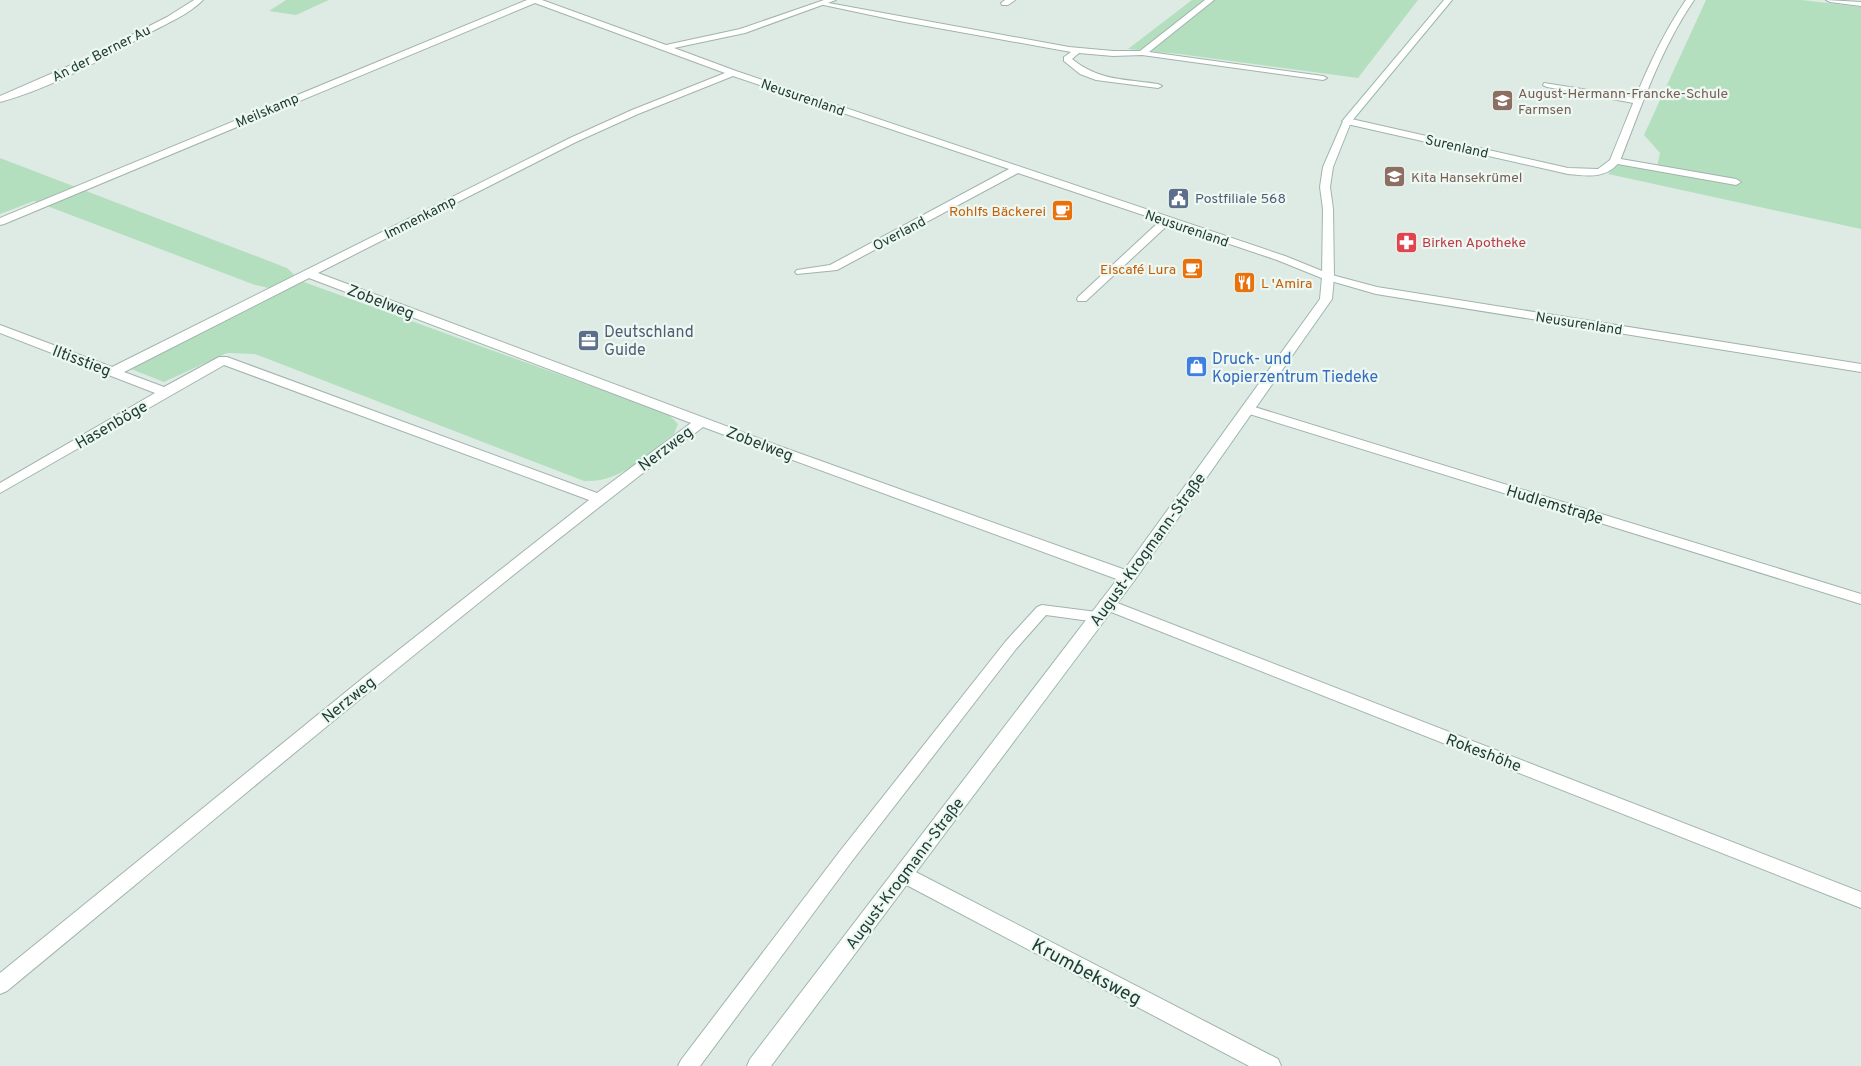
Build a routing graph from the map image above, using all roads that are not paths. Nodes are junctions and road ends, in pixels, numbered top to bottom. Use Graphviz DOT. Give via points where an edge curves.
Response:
graph roads {
  1 [pos="199,0"];
  2 [pos="534,0"];
  3 [pos="1210,0"];
  4 [pos="1448,0"];
  5 [pos="1690,0"];
  6 [pos="1830,0"];
  7 [pos="827,2"];
  8 [pos="1861,4"];
  9 [pos="665,48"];
  10 [pos="1078,50"];
  11 [pos="1142,53"];
  12 [pos="733,73"];
  13 [pos="1323,78"];
  14 [pos="1547,85"];
  15 [pos="1158,86"];
  16 [pos="0,99"];
  17 [pos="1639,101"];
  18 [pos="1347,120"];
  19 [pos="1615,161"];
  20 [pos="1017,169"];
  21 [pos="1736,182"];
  22 [pos="1166,221"];
  23 [pos="0,222"];
  24 [pos="833,268"];
  25 [pos="801,272"];
  26 [pos="309,274"];
  27 [pos="1328,277"];
  28 [pos="832,282"];
  29 [pos="1082,300"];
  30 [pos="0,328"];
  31 [pos="1861,368"];
  32 [pos="113,372"];
  33 [pos="164,392"];
  34 [pos="1248,409"];
  35 [pos="702,421"];
  36 [pos="0,489"];
  37 [pos="599,499"];
  38 [pos="1128,576"];
  39 [pos="1861,599"];
  40 [pos="1102,611"];
  41 [pos="904,874"];
  42 [pos="1861,900"];
  43 [pos="0,985"];
  44 [pos="688,1066"];
  45 [pos="758,1066"];
  46 [pos="1270,1066"];
  1 -- 16 [label="street, An der Berner Au" via="103,54 34,87"];
  2 -- 9 [label="street, Neusurenland"];
  2 -- 23 [label="street, Meilskamp"];
  3 -- 11 [label="lane"];
  4 -- 18 [label="street, August-Krogmann-Straße"];
  5 -- 17 [label="street" via="1676,21"];
  6 -- 8 [label="street"];
  7 -- 9 [label="street" via="742,31"];
  7 -- 10 [label="lane" via="956,30"];
  9 -- 12 [label="street, Neusurenland"];
  10 -- 11 [label="lane" via="1119,55"];
  10 -- 15 [label="lane" via="1067,59 1082,72 1099,78"];
  11 -- 13 [label="lane"];
  12 -- 20 [label="street, Neusurenland"];
  12 -- 26 [label="street, Immenkamp" via="573,140"];
  14 -- 17 [label="lane"];
  17 -- 19 [label="street"];
  18 -- 19 [label="street, Surenland" via="1568,171 1602,172"];
  18 -- 27 [label="street, August-Krogmann-Straße" via="1328,167 1325,187"];
  19 -- 21 [label="lane"];
  20 -- 22 [label="street, Neusurenland"];
  20 -- 24 [label="street, Overland"];
  22 -- 27 [label="street, Neusurenland" via="1281,258"];
  22 -- 29 [label="lane"];
  24 -- 25 [label="street, Overland"];
  24 -- 28 [label="street"];
  26 -- 32 [label="street, Immenkamp"];
  26 -- 35 [label="street, Zobelweg"];
  27 -- 31 [label="street, Neusurenland" via="1376,290"];
  27 -- 34 [label="street, August-Krogmann-Straße" via="1326,299"];
  30 -- 32 [label="street, Iltisstieg"];
  32 -- 33 [label="street, Iltisstieg"];
  33 -- 36 [label="street, Hasenböge"];
  33 -- 37 [label="street, Hasenböge" via="223,360"];
  34 -- 38 [label="street, August-Krogmann-Straße"];
  34 -- 39 [label="street, Hudlemstraße"];
  35 -- 37 [label="street, Nerzweg"];
  35 -- 38 [label="street, Zobelweg"];
  37 -- 43 [label="street, Nerzweg" via="361,688"];
  38 -- 40 [label="street, August-Krogmann-Straße"];
  40 -- 41 [label="street, August-Krogmann-Straße"];
  40 -- 42 [label="street, Rokeshöhe"];
  40 -- 44 [label="lane" via="1042,610 846,856"];
  41 -- 45 [label="street, August-Krogmann-Straße"];
  41 -- 46 [label="street, Krumbeksweg"];
}
